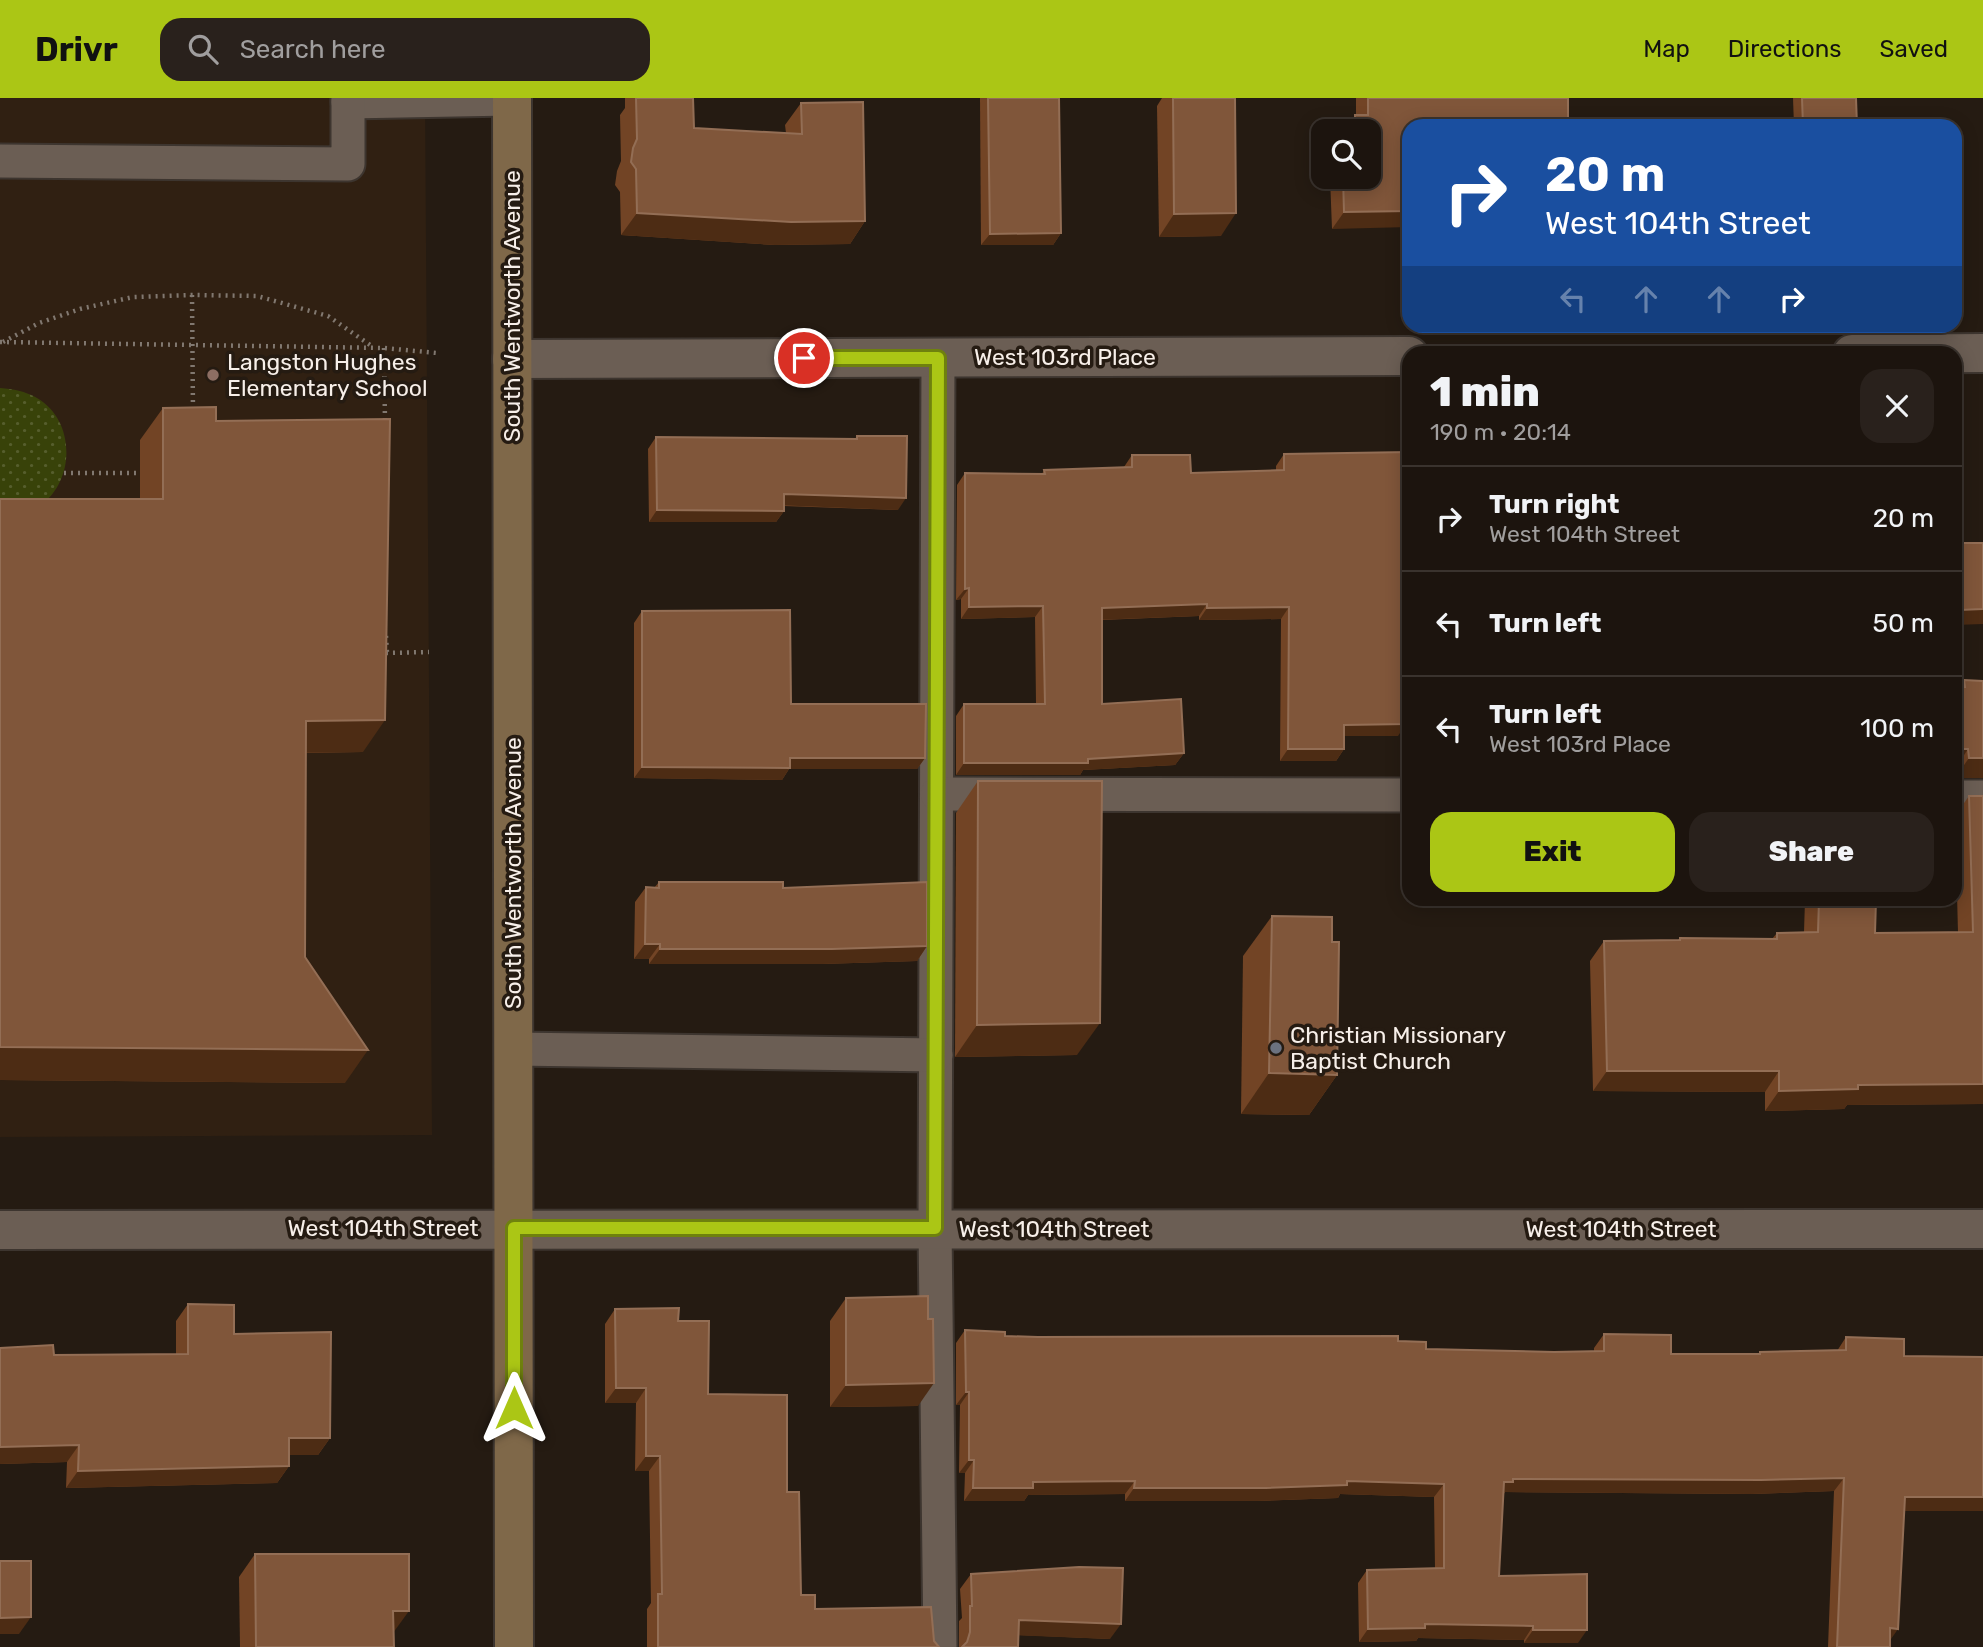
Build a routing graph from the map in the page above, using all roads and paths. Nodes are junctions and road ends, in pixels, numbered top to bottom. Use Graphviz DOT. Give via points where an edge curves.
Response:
graph roads {
  1 [pos="512,98"];
  2 [pos="348,100"];
  3 [pos="0,161"];
  4 [pos="192,295"];
  5 [pos="1,343"];
  6 [pos="192,346"];
  7 [pos="374,348"];
  8 [pos="384,348"];
  9 [pos="436,353"];
  10 [pos="1962,353"];
  11 [pos="1983,353"];
  12 [pos="1402,356"];
  13 [pos="938,358"];
  14 [pos="512,359"];
  15 [pos="193,426"];
  16 [pos="385,431"];
  17 [pos="64,473"];
  18 [pos="141,473"];
  19 [pos="386,625"];
  20 [pos="429,652"];
  21 [pos="387,653"];
  22 [pos="375,654"];
  23 [pos="937,794"];
  24 [pos="1402,795"];
  25 [pos="1962,797"];
  26 [pos="1983,797"];
  27 [pos="514,1049"];
  28 [pos="936,1055"];
  29 [pos="514,1228"];
  30 [pos="935,1228"];
  31 [pos="1983,1229"];
  32 [pos="0,1230"];
  33 [pos="514,1647"];
  34 [pos="940,1647"];
  1 -- 2 [label="lane"];
  1 -- 14 [label="street, South Wentworth Avenue"];
  2 -- 3 [label="lane" via="348,164"];
  4 -- 5 [label="path" via="133,297 80,309"];
  4 -- 6 [label="path"];
  4 -- 7 [label="path" via="257,296 328,316"];
  5 -- 6 [label="path"];
  6 -- 7 [label="path"];
  6 -- 15 [label="path"];
  7 -- 8 [label="path"];
  8 -- 9 [label="path"];
  8 -- 16 [label="path"];
  10 -- 11 [label="street"];
  12 -- 13 [label="street, West 103rd Place"];
  13 -- 14 [label="street, West 103rd Place"];
  13 -- 23 [label="lane"];
  14 -- 27 [label="street, South Wentworth Avenue"];
  17 -- 18 [label="path"];
  19 -- 21 [label="path"];
  20 -- 21 [label="path"];
  21 -- 22 [label="path"];
  23 -- 24 [label="lane"];
  23 -- 28 [label="lane"];
  25 -- 26 [label="lane"];
  27 -- 28 [label="lane"];
  27 -- 29 [label="street, South Wentworth Avenue"];
  28 -- 30 [label="lane"];
  29 -- 30 [label="street, West 104th Street"];
  29 -- 32 [label="street, West 104th Street"];
  29 -- 33 [label="street, South Wentworth Avenue"];
  30 -- 31 [label="street, West 104th Street"];
  30 -- 34 [label="lane"];
}
